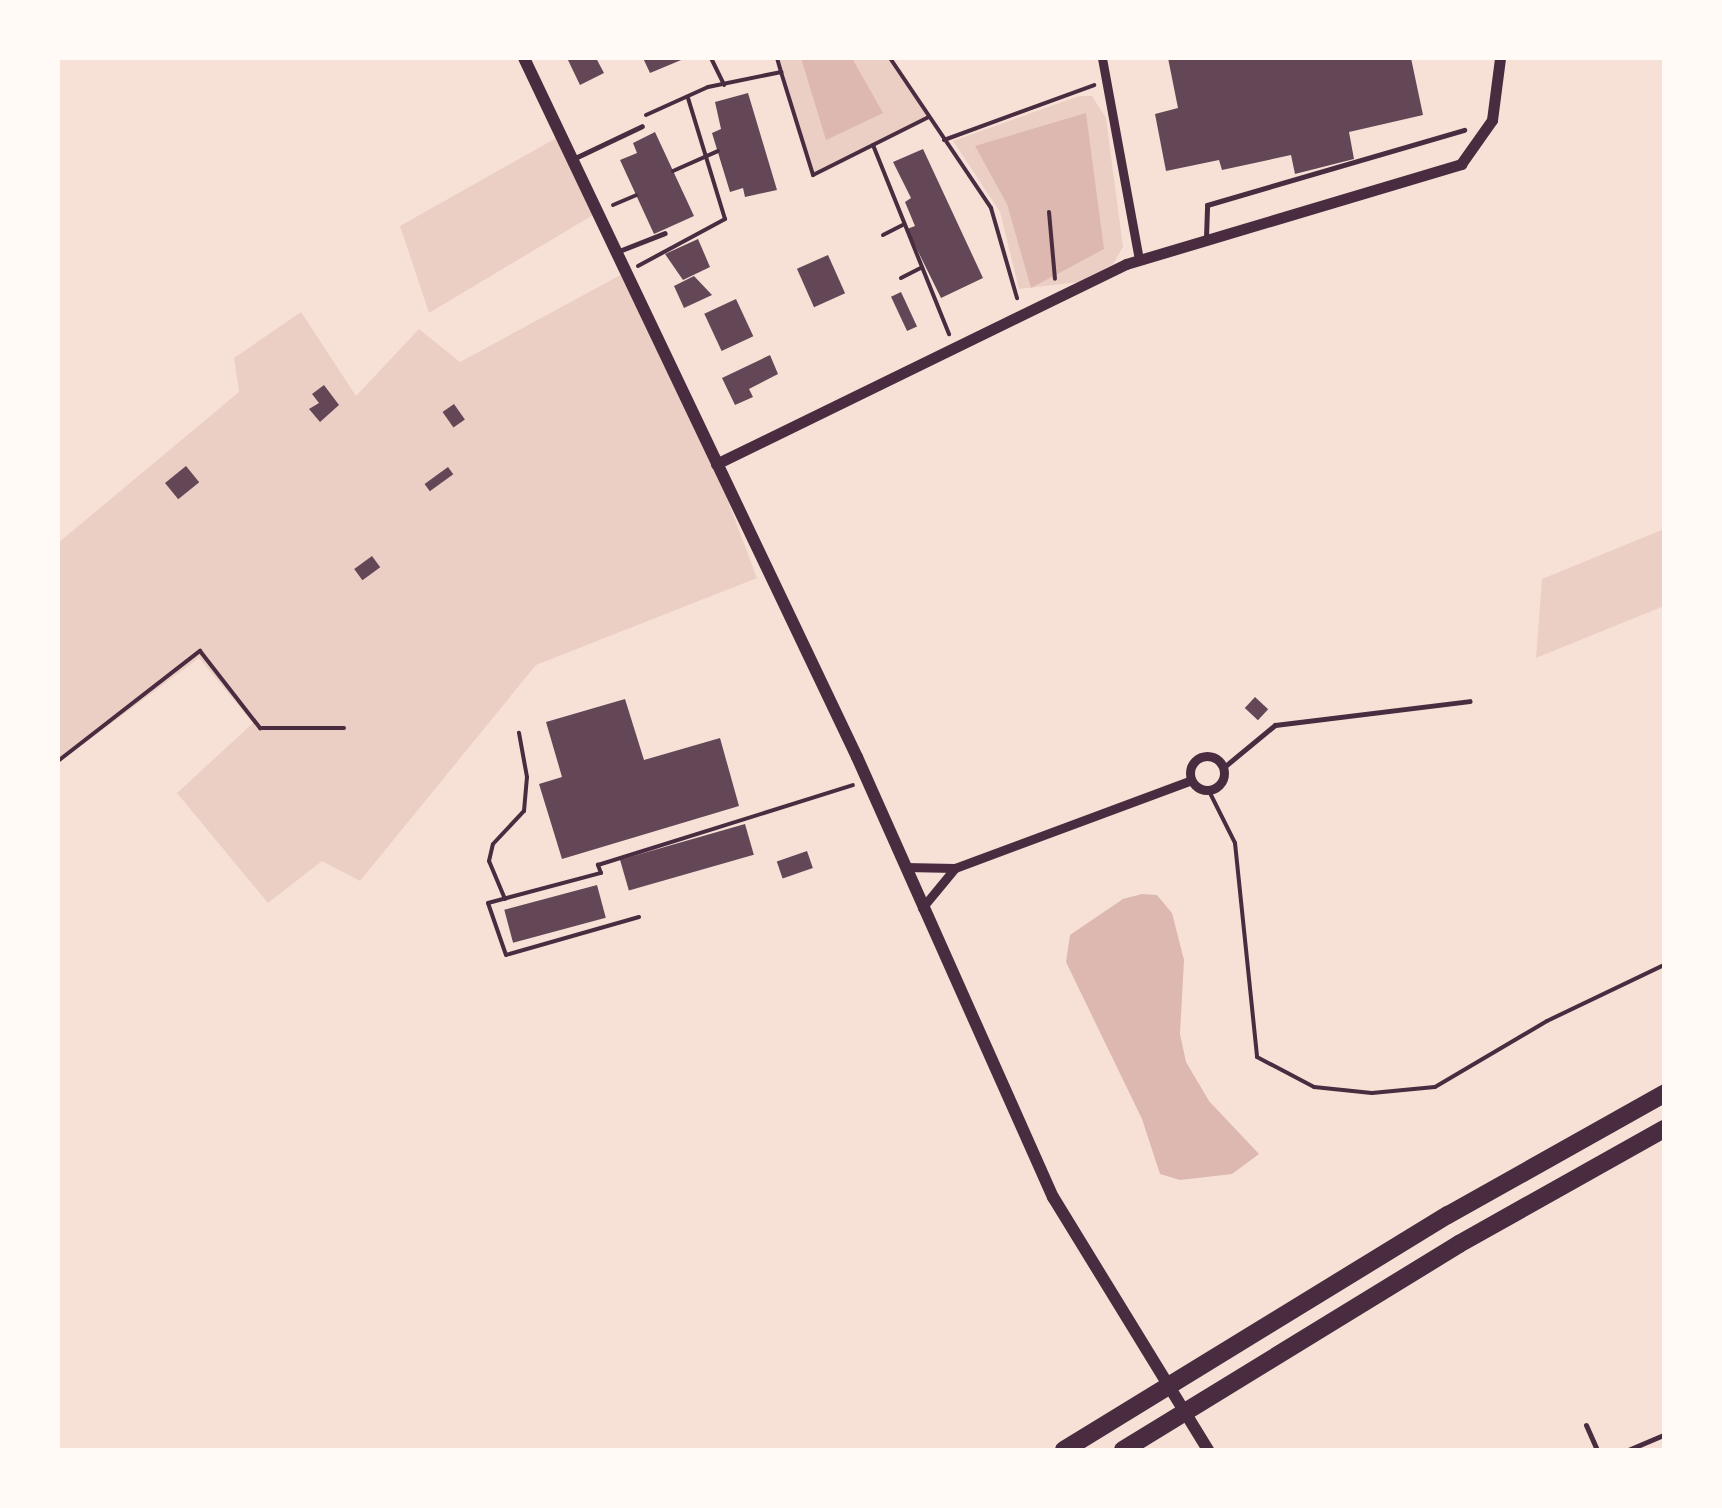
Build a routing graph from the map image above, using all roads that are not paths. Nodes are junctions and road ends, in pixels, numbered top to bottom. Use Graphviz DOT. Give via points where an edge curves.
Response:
graph roads {
  1 [pos="524,58"];
  2 [pos="1102,58"];
  3 [pos="1500,58"];
  4 [pos="642,126"];
  5 [pos="1464,130"];
  6 [pos="572,159"];
  7 [pos="665,233"];
  8 [pos="1206,240"];
  9 [pos="617,252"];
  10 [pos="1139,259"];
  11 [pos="716,464"];
  12 [pos="1470,701"];
  13 [pos="1224,767"];
  14 [pos="1191,780"];
  15 [pos="905,867"];
  16 [pos="955,868"];
  17 [pos="922,908"];
  18 [pos="1664,1094"];
  19 [pos="1664,1129"];
  20 [pos="1586,1425"];
  21 [pos="1664,1434"];
  22 [pos="1064,1450"];
  23 [pos="1123,1450"];
  24 [pos="1208,1450"];
  25 [pos="1597,1450"];
  26 [pos="1628,1450"];
  1 -- 6 [label="main road"];
  2 -- 10 [label="street"];
  3 -- 8 [label="street" via="1492,120 1461,164"];
  4 -- 6 [label="lane"];
  5 -- 8 [label="lane" via="1206,205"];
  6 -- 9 [label="main road"];
  7 -- 9 [label="lane"];
  8 -- 10 [label="street"];
  9 -- 11 [label="main road"];
  10 -- 11 [label="street"];
  11 -- 15 [label="main road"];
  12 -- 13 [label="lane" via="1275,726"];
  13 -- 14 [label="street" via="1224,779 1209,791"];
  13 -- 14 [label="street" via="1212,756 1195,759"];
  14 -- 16 [label="street"];
  15 -- 16 [label="street"];
  15 -- 17 [label="main road"];
  16 -- 17 [label="street"];
  17 -- 24 [label="main road" via="1053,1197"];
  18 -- 22 [label="highway" via="1448,1214"];
  19 -- 23 [label="highway" via="1459,1244"];
  20 -- 25 [label="lane"];
  21 -- 26 [label="lane"];
}
